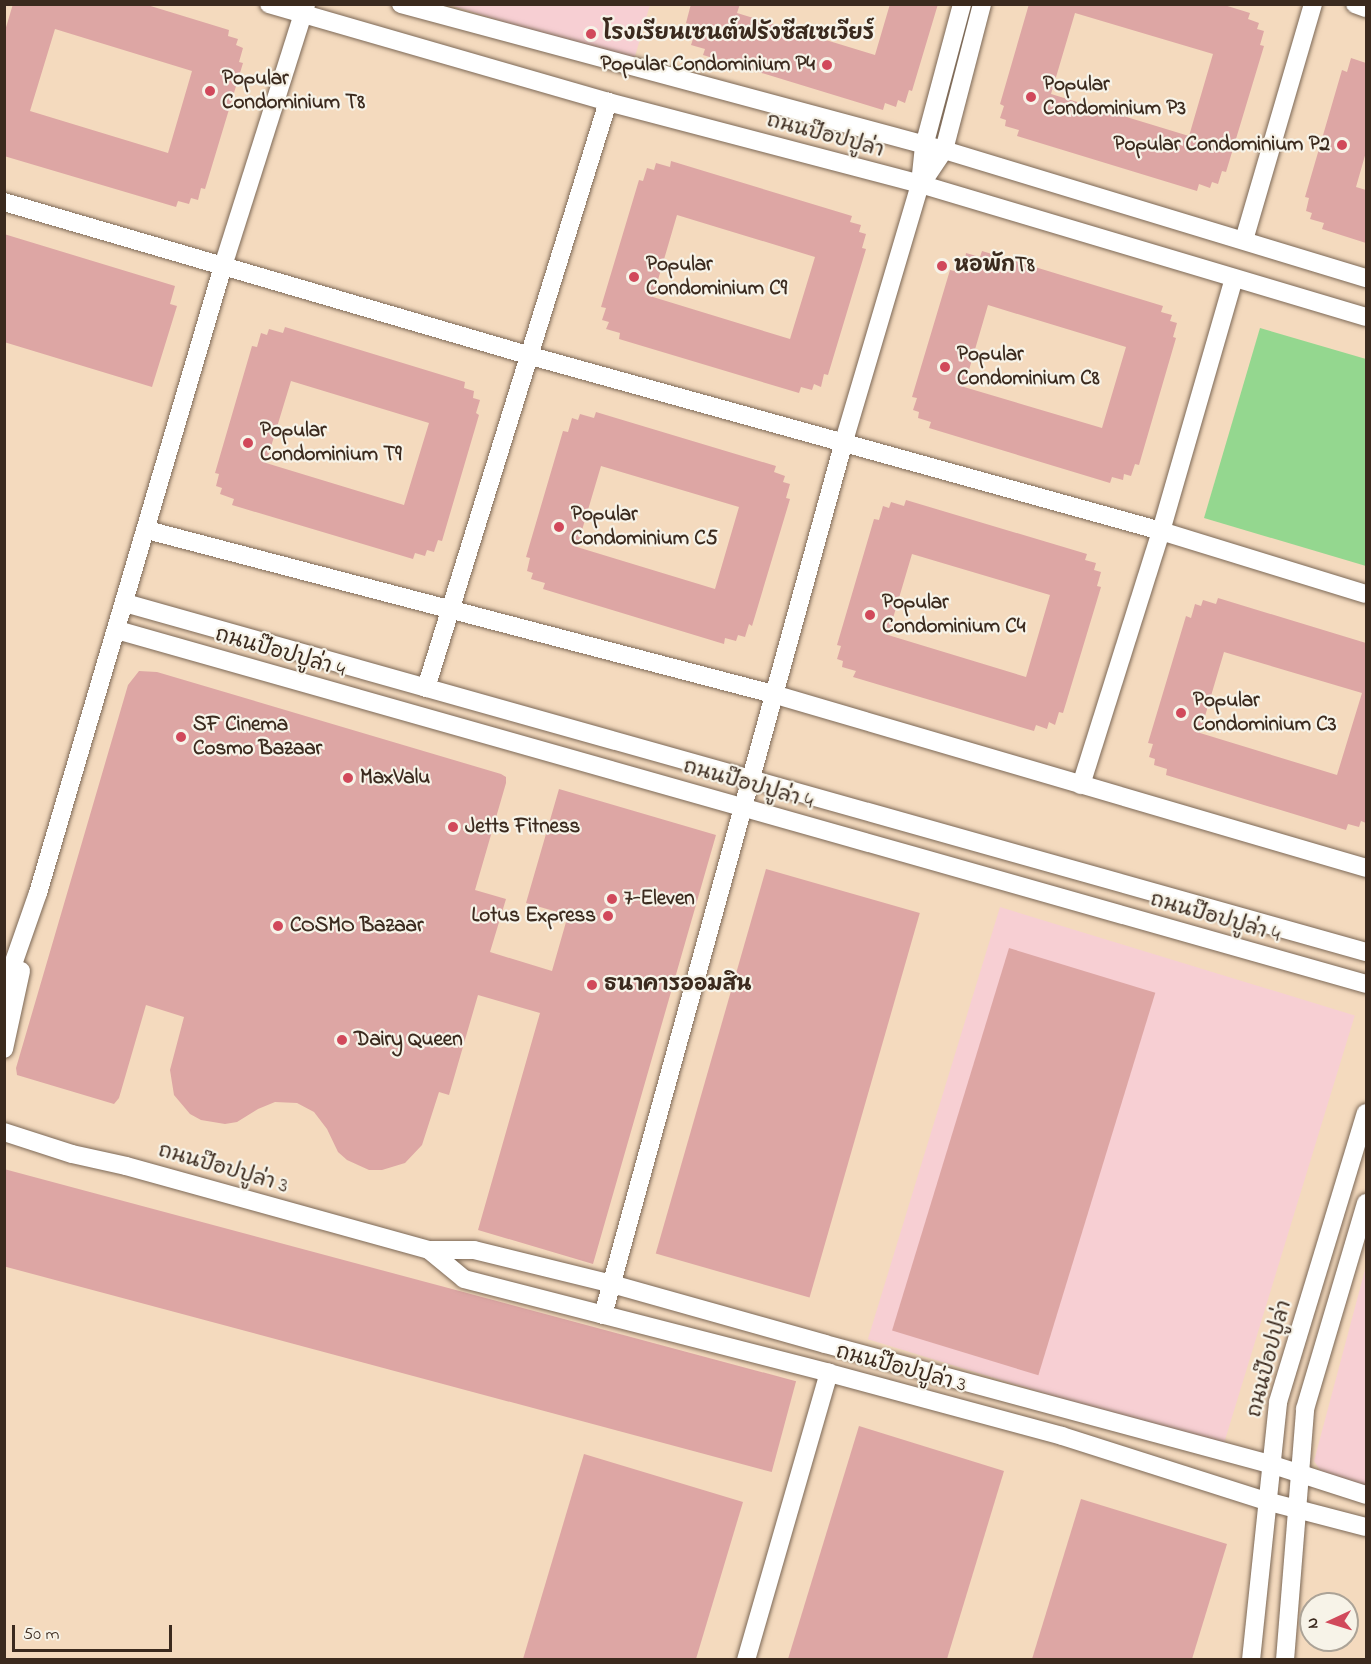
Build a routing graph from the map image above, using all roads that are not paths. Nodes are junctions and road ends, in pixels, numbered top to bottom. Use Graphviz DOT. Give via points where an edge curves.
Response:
graph roads {
  1 [pos="269,4"];
  2 [pos="401,4"];
  3 [pos="962,4"];
  4 [pos="982,4"];
  5 [pos="1313,4"];
  6 [pos="1355,4"];
  7 [pos="1366,8"];
  8 [pos="304,10"];
  9 [pos="609,102"];
  10 [pos="924,146"];
  11 [pos="944,150"];
  12 [pos="921,184"];
  13 [pos="4,202"];
  14 [pos="1244,240"];
  15 [pos="223,266"];
  16 [pos="1234,278"];
  17 [pos="1366,278"];
  18 [pos="1366,317"];
  19 [pos="531,356"];
  20 [pos="844,441"];
  21 [pos="147,530"];
  22 [pos="1161,531"];
  23 [pos="1366,594"];
  24 [pos="125,603"];
  25 [pos="450,609"];
  26 [pos="117,630"];
  27 [pos="426,688"];
  28 [pos="773,694"];
  29 [pos="750,779"];
  30 [pos="1082,785"];
  31 [pos="744,808"];
  32 [pos="982,844"];
  33 [pos="1366,868"];
  34 [pos="974,873"];
  35 [pos="38,893"];
  36 [pos="1366,952"];
  37 [pos="1366,984"];
  38 [pos="4,990"];
  39 [pos="4,1049"];
  40 [pos="1366,1113"];
  41 [pos="4,1132"];
  42 [pos="1366,1203"];
  43 [pos="429,1250"];
  44 [pos="612,1284"];
  45 [pos="603,1314"];
  46 [pos="829,1373"];
  47 [pos="1270,1464"];
  48 [pos="1299,1475"];
  49 [pos="1366,1495"];
  50 [pos="1266,1501"];
  51 [pos="1297,1509"];
  52 [pos="1366,1527"];
  53 [pos="746,1659"];
  54 [pos="1251,1659"];
  55 [pos="1285,1659"];
  1 -- 8 [label="street, ถนนป๊อปปูล่า"];
  2 -- 10 [label="street, ถนนป๊อปปูล่า"];
  3 -- 10 [label="street"];
  4 -- 11 [label="street"];
  5 -- 14 [label="street"];
  6 -- 7 [label="street"];
  8 -- 9 [label="street, ถนนป๊อปปูล่า"];
  8 -- 15 [label="street"];
  9 -- 12 [label="street, ถนนป๊อปปูล่า"];
  9 -- 19 [label="street"];
  10 -- 11 [label="street, ถนนป๊อปปูล่า"];
  10 -- 12 [label="street"];
  11 -- 12 [label="street"];
  11 -- 14 [label="street, ถนนป๊อปปูล่า"];
  12 -- 16 [label="street, ถนนป๊อปปูล่า"];
  12 -- 20 [label="street"];
  13 -- 15 [label="street"];
  14 -- 17 [label="street, ถนนป๊อปปูล่า"];
  15 -- 19 [label="street"];
  15 -- 21 [label="street"];
  16 -- 18 [label="street, ถนนป๊อปปูล่า"];
  16 -- 22 [label="street"];
  19 -- 20 [label="street"];
  19 -- 25 [label="street"];
  20 -- 22 [label="street"];
  20 -- 28 [label="street"];
  21 -- 24 [label="street"];
  21 -- 25 [label="street"];
  22 -- 23 [label="street"];
  22 -- 30 [label="street"];
  24 -- 26 [label="street"];
  24 -- 27 [label="street, ถนนป๊อปปูล่า 4"];
  25 -- 27 [label="street"];
  25 -- 28 [label="street"];
  26 -- 31 [label="street, ถนนป๊อปปูล่า 4"];
  26 -- 35 [label="street"];
  27 -- 29 [label="street, ถนนป๊อปปูล่า 4"];
  28 -- 29 [label="street"];
  28 -- 30 [label="street"];
  29 -- 31 [label="street"];
  29 -- 32 [label="street, ถนนป๊อปปูล่า 4"];
  30 -- 33 [label="street"];
  31 -- 34 [label="street, ถนนป๊อปปูล่า 4"];
  31 -- 44 [label="street"];
  32 -- 34 [label="street"];
  32 -- 36 [label="street, ถนนป๊อปปูล่า 4"];
  34 -- 37 [label="street, ถนนป๊อปปูล่า 4"];
  35 -- 38 [label="street"];
  35 -- 39 [label="street"];
  40 -- 47 [label="street, ถนนป๊อปปูล่า" via="1278,1402"];
  41 -- 43 [label="street, ถนนป๊อปปูล่า 3" via="72,1154"];
  42 -- 48 [label="street" via="1305,1409"];
  43 -- 44 [label="street, ถนนป๊อปปูล่า 3" via="474,1250"];
  43 -- 45 [label="street, ถนนป๊อปปูล่า 3" via="464,1279"];
  44 -- 45 [label="street"];
  44 -- 47 [label="street, ถนนป๊อปปูล่า 3"];
  45 -- 46 [label="street, ถนนป๊อปปูล่า 3"];
  46 -- 50 [label="street, ถนนป๊อปปูล่า 3" via="1062,1436"];
  46 -- 53 [label="street"];
  47 -- 48 [label="street, ถนนป๊อปปูล่า 3"];
  47 -- 50 [label="street, ถนนป๊อปปูล่า"];
  48 -- 49 [label="street, ถนนป๊อปปูล่า 3"];
  48 -- 51 [label="street"];
  50 -- 51 [label="street, ถนนป๊อปปูล่า 3"];
  50 -- 54 [label="street, ถนนป๊อปปูล่า"];
  51 -- 52 [label="street, ถนนป๊อปปูล่า 3"];
  51 -- 55 [label="street"];
}
